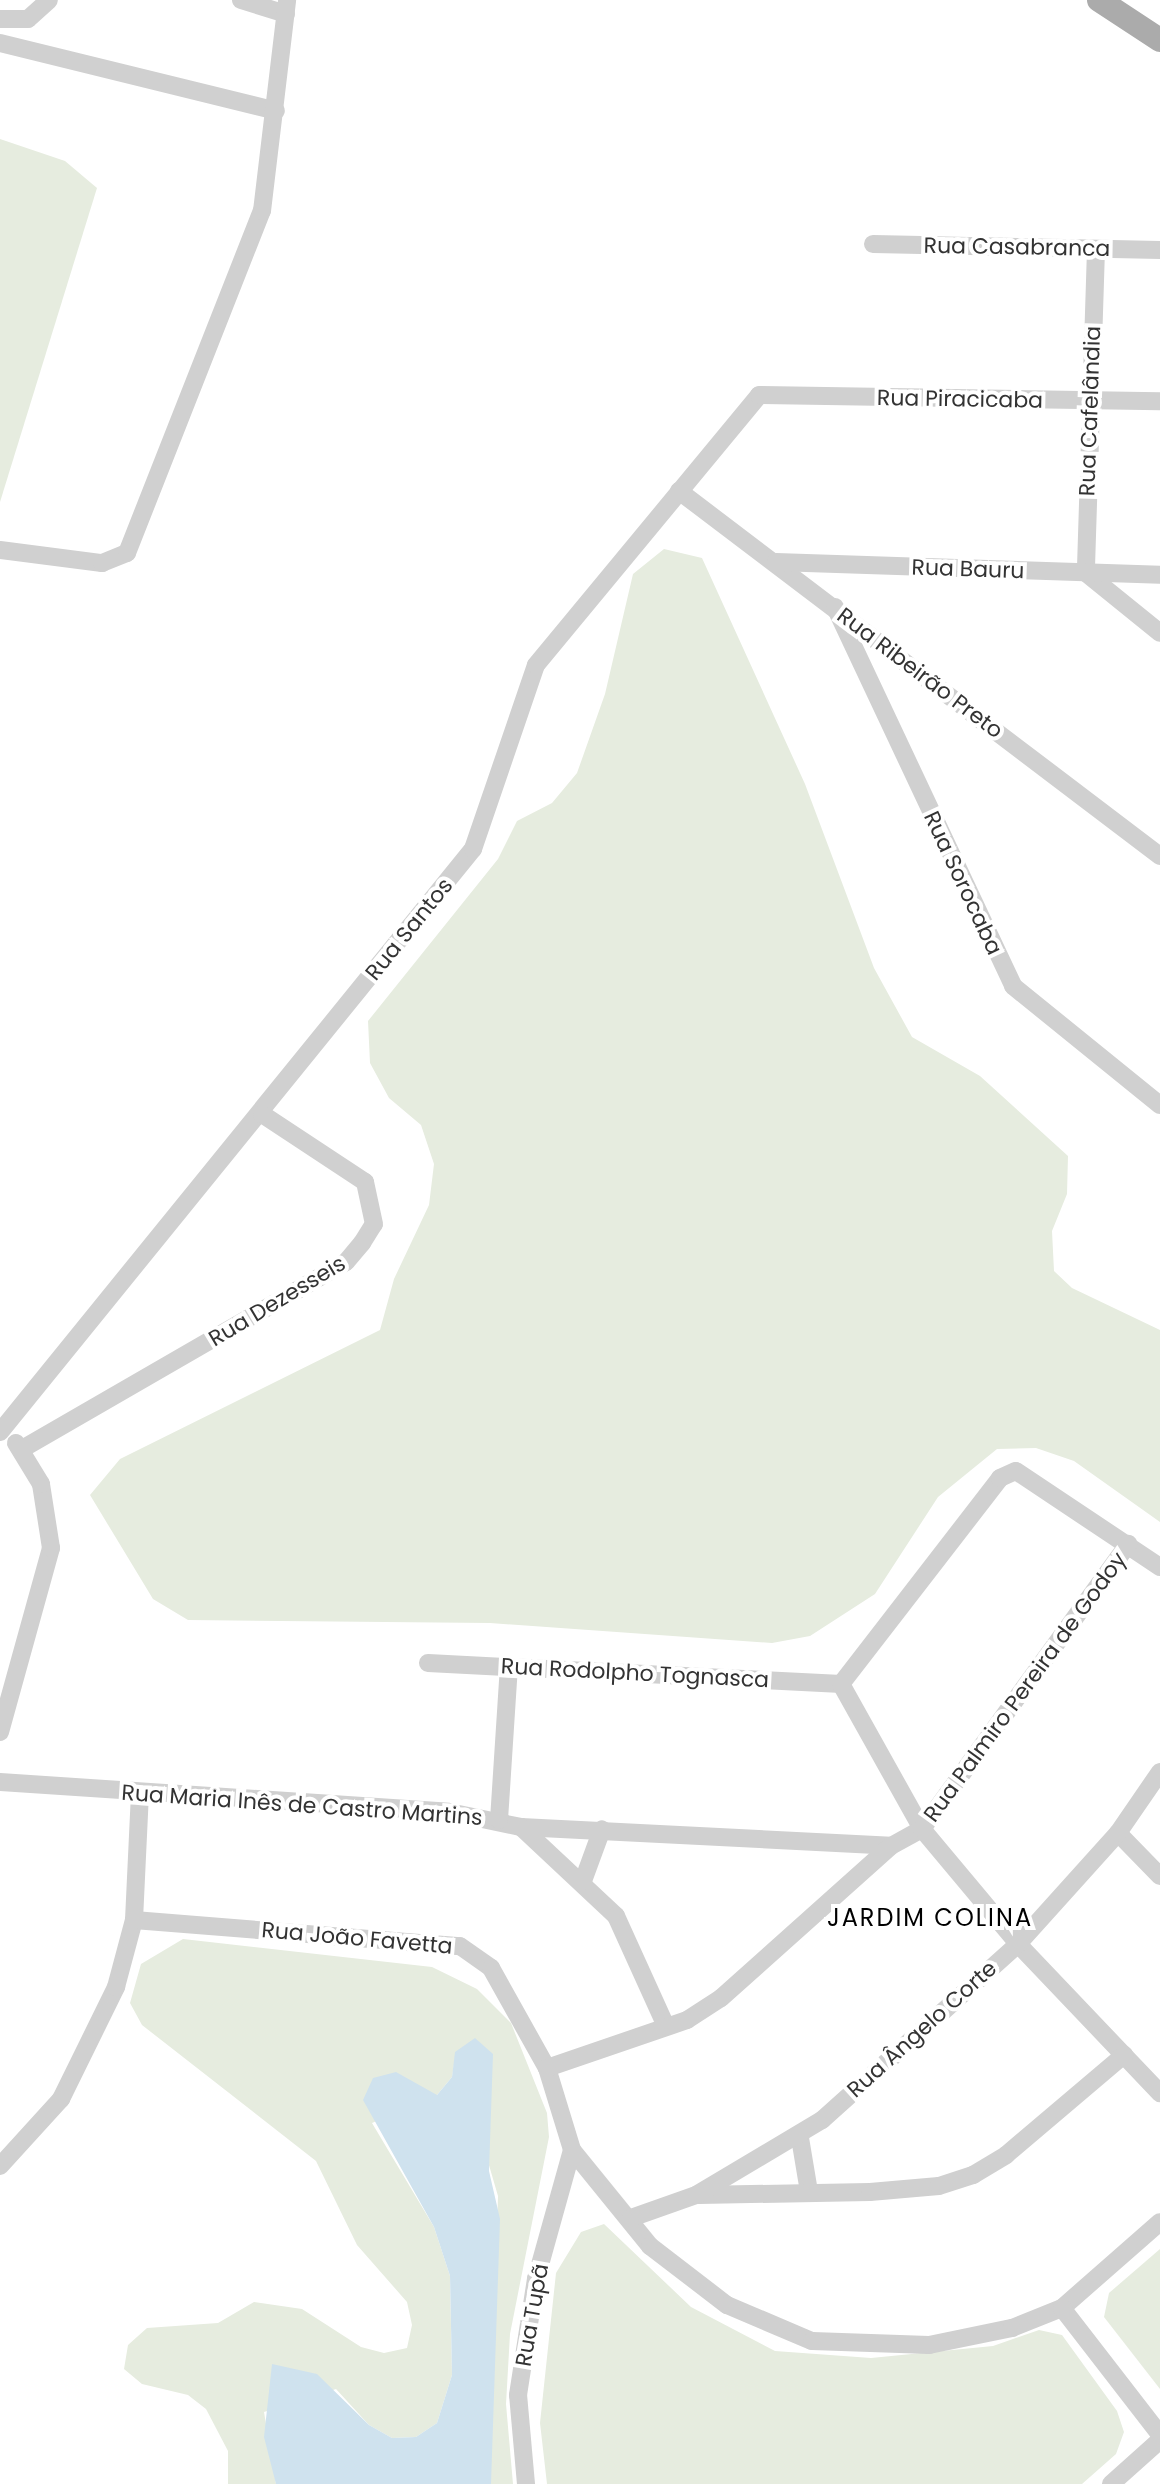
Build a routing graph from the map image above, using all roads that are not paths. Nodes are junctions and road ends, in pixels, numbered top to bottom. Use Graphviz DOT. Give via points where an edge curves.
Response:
graph roads {
  1 [pos="49,0"];
  2 [pos="241,0"];
  3 [pos="1099,0"];
  4 [pos="287,7"];
  5 [pos="0,19"];
  6 [pos="1160,40"];
  7 [pos="0,43"];
  8 [pos="276,111"];
  9 [pos="873,244"];
  10 [pos="1096,249"];
  11 [pos="1160,250"];
  12 [pos="759,395"];
  13 [pos="1090,400"];
  14 [pos="1160,401"];
  15 [pos="679,491"];
  16 [pos="0,550"];
  17 [pos="776,562"];
  18 [pos="1086,573"];
  19 [pos="1160,575"];
  20 [pos="835,607"];
  21 [pos="1160,633"];
  22 [pos="1160,856"];
  23 [pos="1160,1105"];
  24 [pos="262,1114"];
  25 [pos="1,1430"];
  26 [pos="22,1449"];
  27 [pos="1128,1544"];
  28 [pos="1160,1567"];
  29 [pos="428,1663"];
  30 [pos="509,1666"];
  31 [pos="841,1684"];
  32 [pos="0,1732"];
  33 [pos="1160,1772"];
  34 [pos="0,1782"];
  35 [pos="140,1794"];
  36 [pos="499,1820"];
  37 [pos="521,1827"];
  38 [pos="602,1829"];
  39 [pos="922,1829"];
  40 [pos="1118,1833"];
  41 [pos="891,1846"];
  42 [pos="1160,1876"];
  43 [pos="583,1881"];
  44 [pos="134,1920"];
  45 [pos="1018,1944"];
  46 [pos="666,2026"];
  47 [pos="1124,2055"];
  48 [pos="547,2068"];
  49 [pos="1160,2093"];
  50 [pos="800,2138"];
  51 [pos="572,2150"];
  52 [pos="0,2166"];
  53 [pos="809,2192"];
  54 [pos="696,2195"];
  55 [pos="631,2218"];
  56 [pos="1160,2222"];
  57 [pos="1062,2308"];
  58 [pos="1160,2438"];
  59 [pos="526,2484"];
  60 [pos="1111,2484"];
  1 -- 5 [label="street" via="28,19"];
  2 -- 4 [label="street"];
  3 -- 6 [label="main road"];
  4 -- 8 [label="street"];
  7 -- 8 [label="street"];
  8 -- 16 [label="street" via="262,211 127,553 102,563"];
  9 -- 10 [label="street, Rua Casabranca"];
  10 -- 11 [label="street, Rua Casabranca"];
  10 -- 13 [label="street, Rua Cafelândia"];
  12 -- 13 [label="street, Rua Piracicaba"];
  12 -- 15 [label="street, Rua Santos"];
  13 -- 14 [label="street, Rua Piracicaba"];
  13 -- 18 [label="street, Rua Cafelândia"];
  15 -- 17 [label="street, Rua Ribeirão Preto"];
  15 -- 24 [label="street, Rua Santos" via="536,665 473,849"];
  17 -- 18 [label="street, Rua Bauru"];
  17 -- 20 [label="street, Rua Ribeirão Preto"];
  18 -- 19 [label="street, Rua Bauru"];
  18 -- 21 [label="street"];
  20 -- 22 [label="street, Rua Ribeirão Preto"];
  20 -- 23 [label="street, Rua Sorocaba" via="1013,986"];
  24 -- 25 [label="street, Rua Santos"];
  24 -- 26 [label="street, Rua Dezesseis" via="365,1182 374,1224 362,1243 346,1262"];
  25 -- 26 [label="street"];
  26 -- 32 [label="street" via="41,1484 51,1548"];
  27 -- 28 [label="street"];
  27 -- 31 [label="street" via="1016,1471 1000,1478"];
  27 -- 39 [label="street, Rua Palmiro Pereira de Godoy"];
  29 -- 30 [label="street, Rua Rodolpho Tognasca"];
  30 -- 31 [label="street, Rua Rodolpho Tognasca"];
  30 -- 36 [label="street"];
  31 -- 39 [label="street"];
  33 -- 40 [label="street, Rua Ângelo Corte"];
  34 -- 35 [label="street, Rua Maria Inês de Castro Martins"];
  35 -- 36 [label="street, Rua Maria Inês de Castro Martins"];
  35 -- 44 [label="street"];
  36 -- 37 [label="street, Rua Maria Inês de Castro Martins"];
  37 -- 38 [label="street, Rua Maria Inês de Castro Martins"];
  37 -- 43 [label="street"];
  38 -- 41 [label="street, Rua Maria Inês de Castro Martins"];
  38 -- 43 [label="street"];
  39 -- 41 [label="street, Rua Palmiro Pereira de Godoy"];
  39 -- 45 [label="street, Rua Palmiro Pereira de Godoy"];
  40 -- 42 [label="street"];
  40 -- 45 [label="street, Rua Ângelo Corte"];
  41 -- 46 [label="street, Rua Palmiro Pereira de Godoy" via="721,1998"];
  43 -- 46 [label="street" via="616,1916"];
  44 -- 48 [label="street, Rua João Favetta" via="460,1946 491,1968"];
  44 -- 52 [label="street" via="116,1987 61,2099"];
  45 -- 47 [label="street, Rua Palmiro Pereira de Godoy"];
  45 -- 50 [label="street, Rua Ângelo Corte"];
  46 -- 48 [label="street, Rua Palmiro Pereira de Godoy"];
  47 -- 49 [label="street, Rua Palmiro Pereira de Godoy"];
  47 -- 53 [label="street" via="1006,2155 973,2175 939,2186"];
  48 -- 51 [label="street, Rua João Favetta"];
  50 -- 53 [label="street"];
  50 -- 54 [label="street, Rua Ângelo Corte"];
  51 -- 55 [label="street, Rua João Favetta"];
  51 -- 59 [label="street, Rua Tupã" via="536,2279 520,2381"];
  53 -- 54 [label="street"];
  54 -- 55 [label="street, Rua Ângelo Corte"];
  55 -- 57 [label="street, Rua João Favetta" via="690,2283 812,2341 929,2345 1012,2328"];
  56 -- 57 [label="street, Rua João Favetta"];
  57 -- 58 [label="street"];
  58 -- 60 [label="street"];
}
